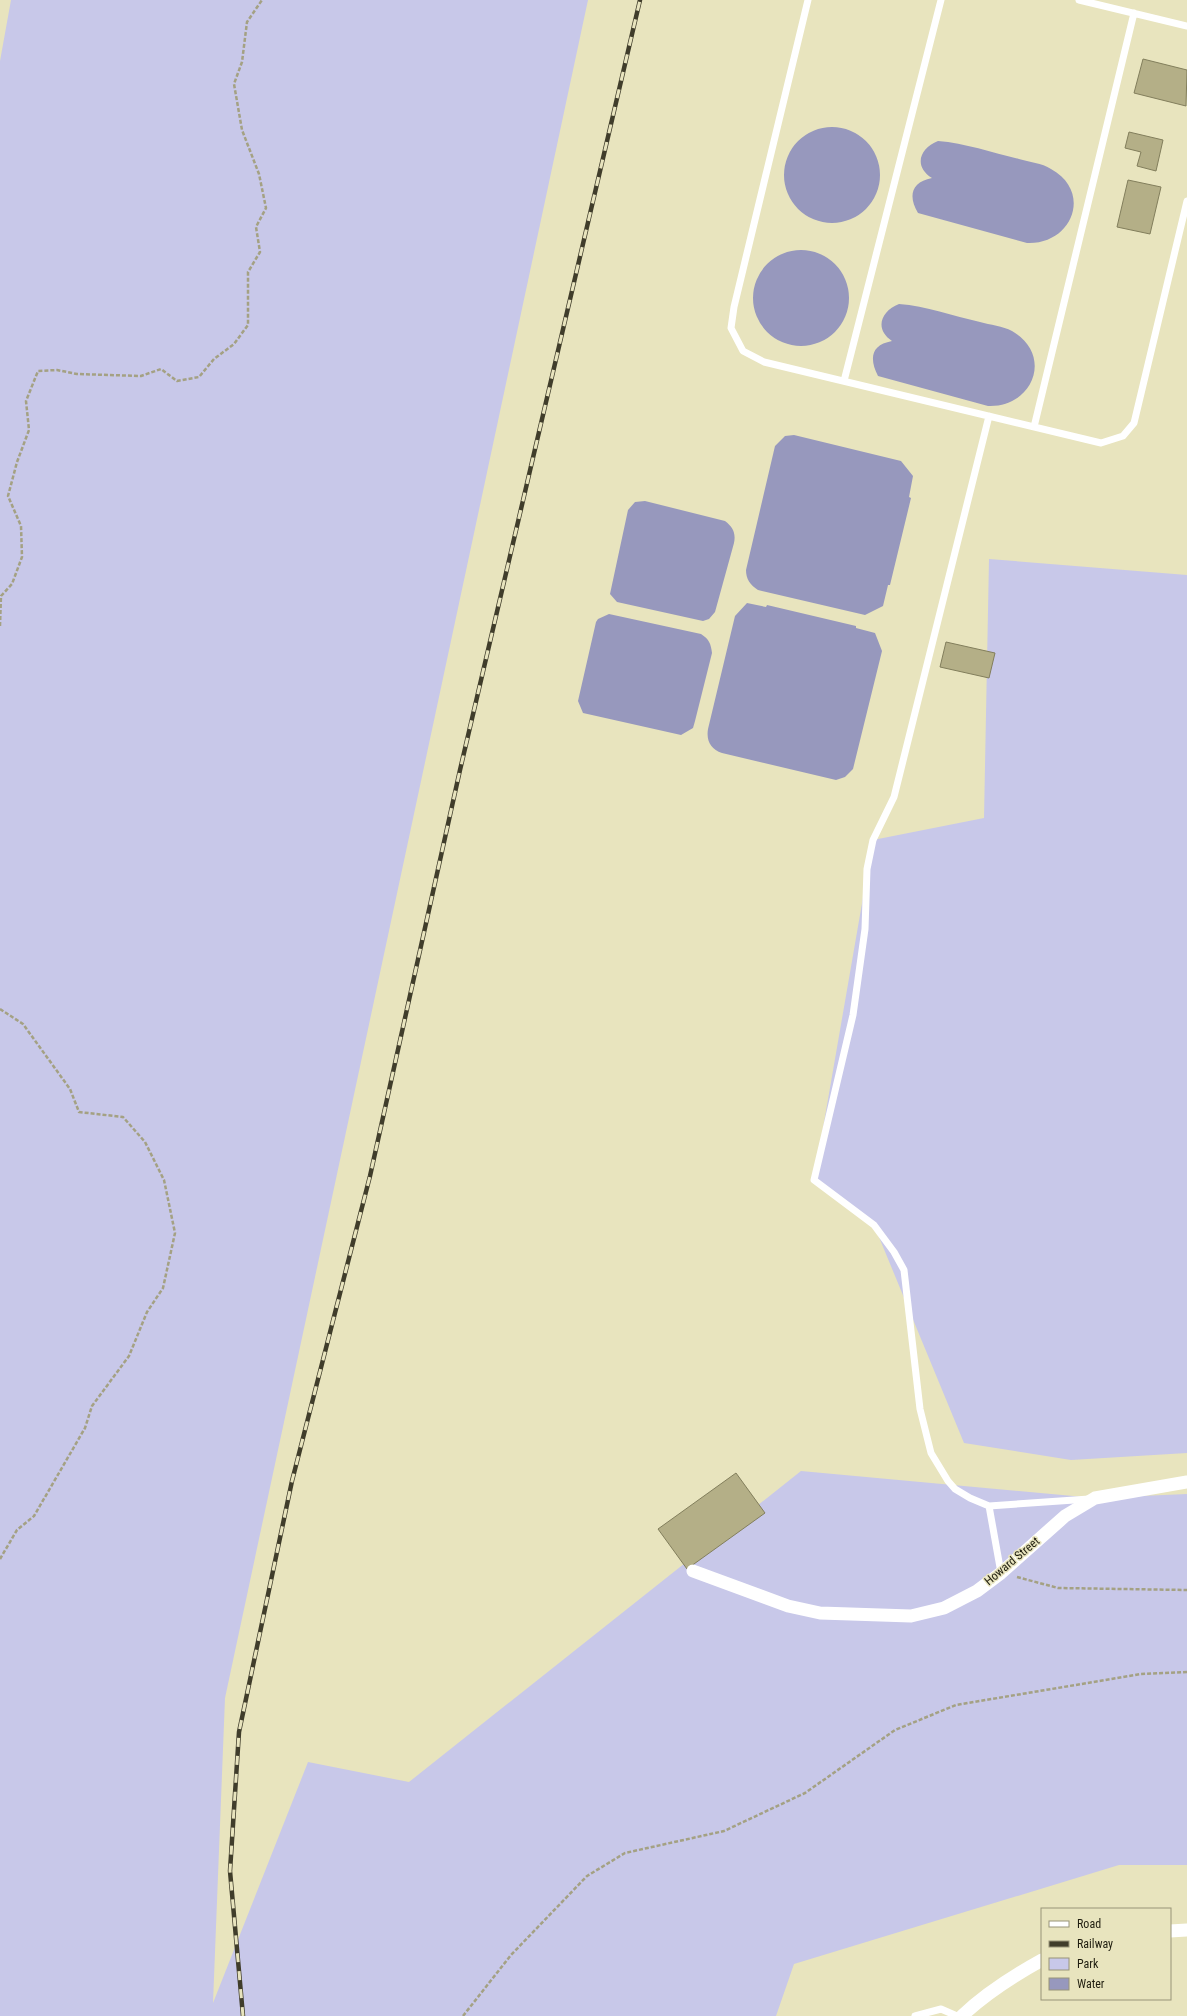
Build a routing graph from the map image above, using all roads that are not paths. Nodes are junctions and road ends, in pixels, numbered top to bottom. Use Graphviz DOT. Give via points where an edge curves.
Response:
graph roads {
  1 [pos="808,0"];
  2 [pos="941,0"];
  3 [pos="1079,0"];
  4 [pos="1134,13"];
  5 [pos="1187,26"];
  6 [pos="1187,201"];
  7 [pos="844,381"];
  8 [pos="989,416"];
  9 [pos="1034,427"];
  10 [pos="1187,1482"];
  11 [pos="1095,1498"];
  12 [pos="989,1506"];
  13 [pos="693,1571"];
  14 [pos="1001,1573"];
  15 [pos="1187,1930"];
  16 [pos="1171,1931"];
  17 [pos="1041,1961"];
  18 [pos="915,2016"];
  19 [pos="957,2016"];
  20 [pos="962,2016"];
  1 -- 7 [label="lane" via="731,328 743,351 764,362"];
  2 -- 7 [label="lane"];
  3 -- 4 [label="lane"];
  4 -- 5 [label="lane"];
  4 -- 9 [label="lane"];
  6 -- 9 [label="lane" via="1134,422 1123,436 1101,443"];
  7 -- 8 [label="lane"];
  8 -- 9 [label="lane"];
  8 -- 12 [label="lane" via="894,797 873,840 866,868 865,929 853,1016 814,1180 874,1225 904,1270 920,1409 931,1453 955,1488"];
  10 -- 11 [label="street, Howard Street"];
  11 -- 12 [label="lane"];
  11 -- 14 [label="street, Howard Street" via="1064,1516"];
  12 -- 14 [label="lane"];
  13 -- 14 [label="street, Howard Street" via="788,1606 820,1613 911,1616 944,1608 977,1591"];
  15 -- 16 [label="street"];
  17 -- 20 [label="street" via="980,1999"];
  18 -- 19 [label="lane" via="941,2009"];
}
